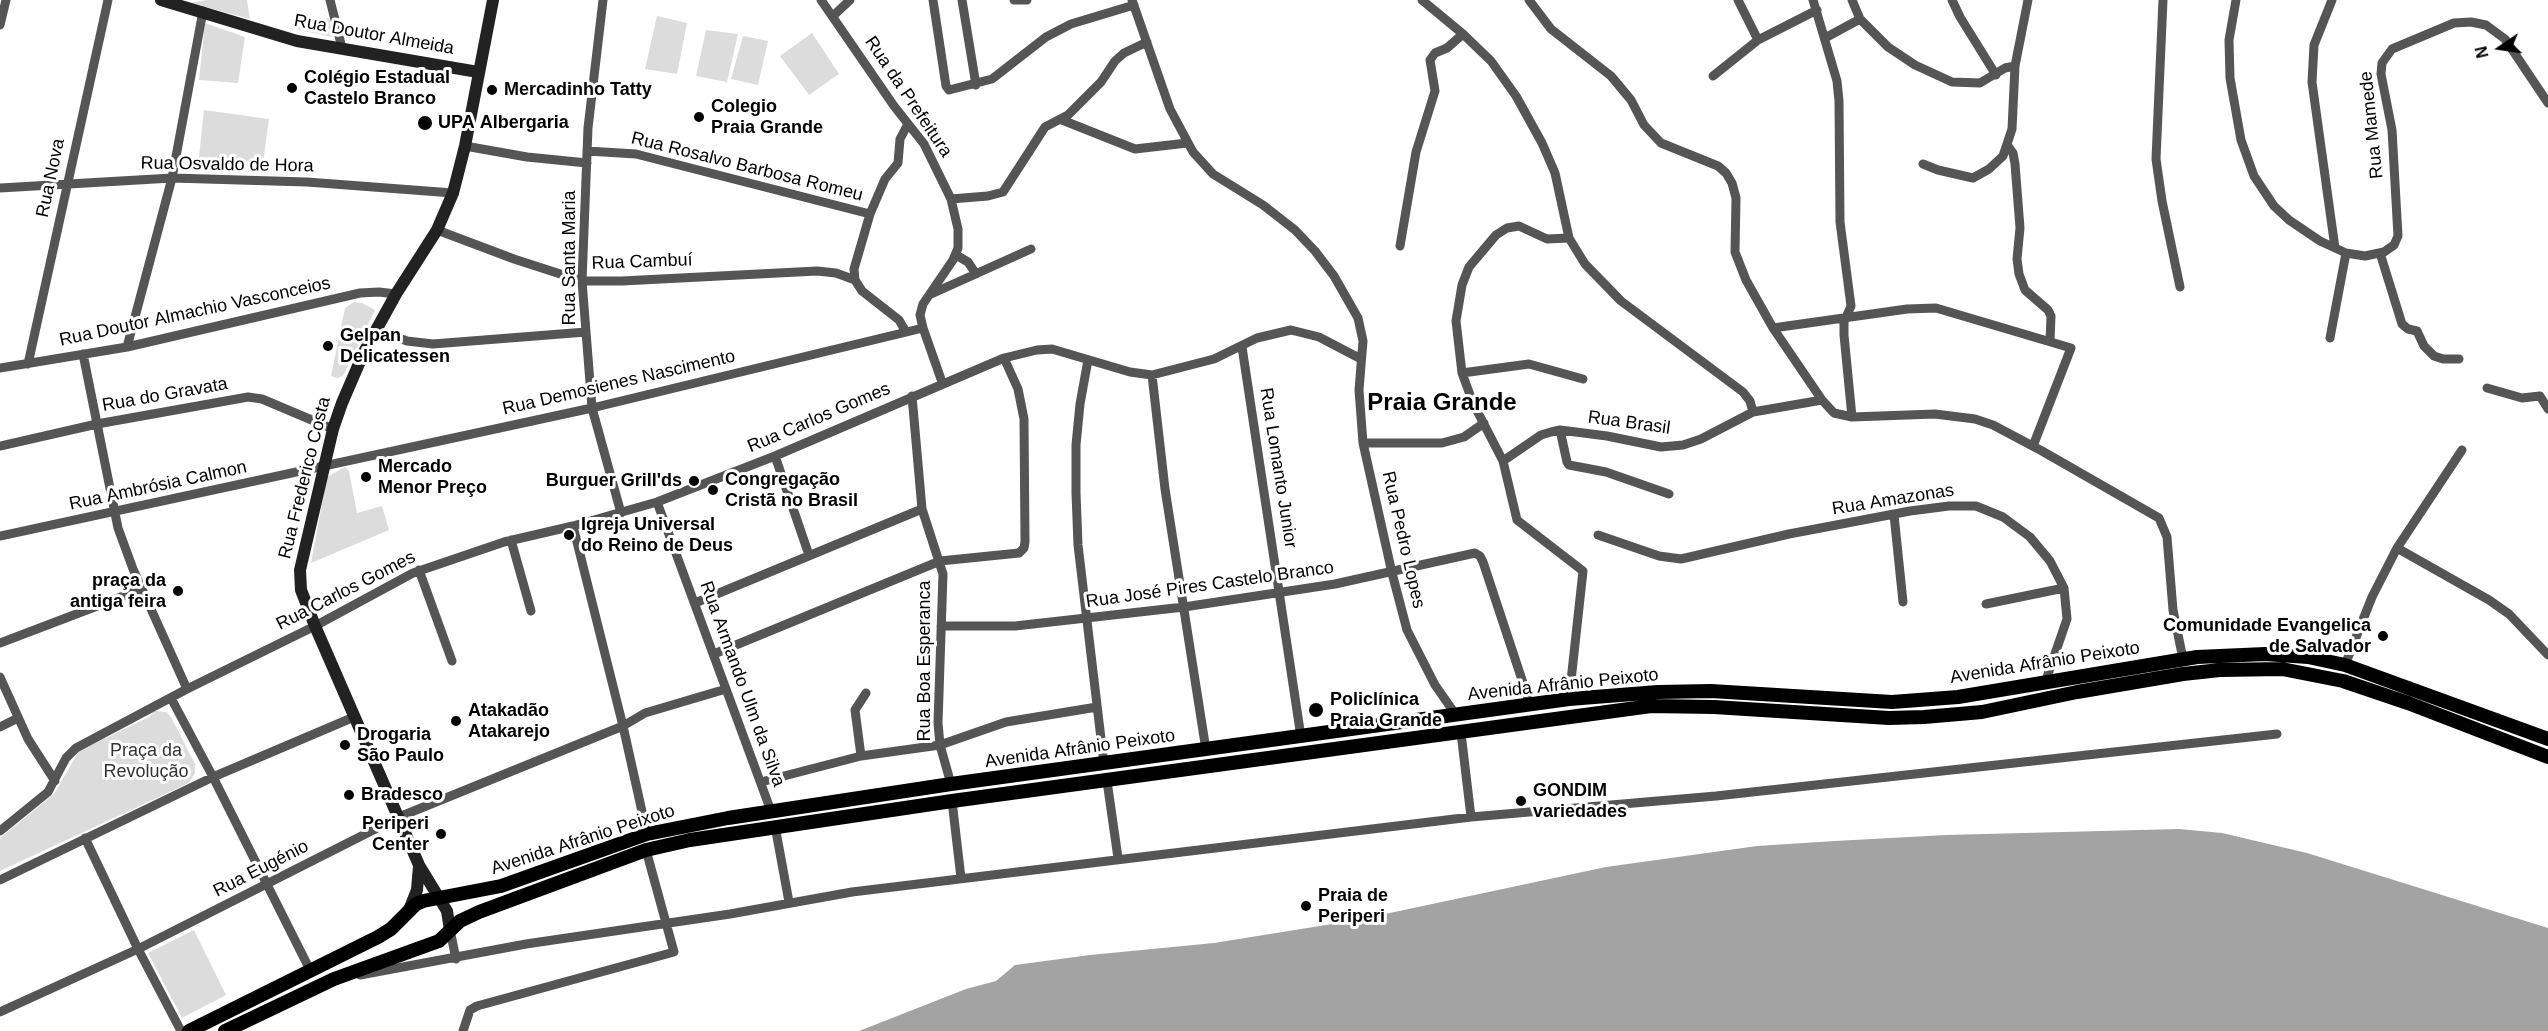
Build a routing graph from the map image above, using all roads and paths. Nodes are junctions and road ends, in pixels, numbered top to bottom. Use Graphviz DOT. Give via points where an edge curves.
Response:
graph roads {
  1 [pos="6,0"];
  2 [pos="108,0"];
  3 [pos="161,0"];
  4 [pos="330,0"];
  5 [pos="493,0"];
  6 [pos="603,0"];
  7 [pos="821,0"];
  8 [pos="850,0"];
  9 [pos="933,0"];
  10 [pos="962,0"];
  11 [pos="1014,0"];
  12 [pos="1027,0"];
  13 [pos="1422,0"];
  14 [pos="1529,0"];
  15 [pos="1738,0"];
  16 [pos="1813,0"];
  17 [pos="1852,0"];
  18 [pos="1952,0"];
  19 [pos="2028,0"];
  20 [pos="2163,0"];
  21 [pos="2236,0"];
  22 [pos="2332,0"];
  23 [pos="1133,2"];
  24 [pos="183,3"];
  25 [pos="1817,10"];
  26 [pos="203,11"];
  27 [pos="833,16"];
  28 [pos="1860,19"];
  29 [pos="0,25"];
  30 [pos="1463,34"];
  31 [pos="1825,38"];
  32 [pos="1758,40"];
  33 [pos="1147,42"];
  34 [pos="342,48"];
  35 [pos="2014,66"];
  36 [pos="478,72"];
  37 [pos="1996,75"];
  38 [pos="1713,76"];
  39 [pos="976,85"];
  40 [pos="2548,103"];
  41 [pos="1062,120"];
  42 [pos="908,124"];
  43 [pos="1187,143"];
  44 [pos="465,146"];
  45 [pos="2008,146"];
  46 [pos="587,151"];
  47 [pos="587,163"];
  48 [pos="1923,164"];
  49 [pos="172,178"];
  50 [pos="67,184"];
  51 [pos="0,188"];
  52 [pos="453,193"];
  53 [pos="951,199"];
  54 [pos="870,214"];
  55 [pos="437,230"];
  56 [pos="1569,238"];
  57 [pos="1400,246"];
  58 [pos="2335,248"];
  59 [pos="1031,249"];
  60 [pos="2346,253"];
  61 [pos="2382,253"];
  62 [pos="956,255"];
  63 [pos="976,274"];
  64 [pos="855,280"];
  65 [pos="582,281"];
  66 [pos="2180,287"];
  67 [pos="396,294"];
  68 [pos="929,295"];
  69 [pos="1847,317"];
  70 [pos="922,328"];
  71 [pos="1773,328"];
  72 [pos="377,330"];
  73 [pos="586,332"];
  74 [pos="906,332"];
  75 [pos="2330,338"];
  76 [pos="2050,341"];
  77 [pos="127,347"];
  78 [pos="1242,347"];
  79 [pos="84,354"];
  80 [pos="1004,358"];
  81 [pos="1361,359"];
  82 [pos="2459,359"];
  83 [pos="1088,360"];
  84 [pos="28,364"];
  85 [pos="0,368"];
  86 [pos="1462,373"];
  87 [pos="1152,375"];
  88 [pos="1583,379"];
  89 [pos="942,382"];
  90 [pos="2487,388"];
  91 [pos="912,396"];
  92 [pos="1822,400"];
  93 [pos="592,408"];
  94 [pos="2548,409"];
  95 [pos="1753,412"];
  96 [pos="1852,417"];
  97 [pos="1484,423"];
  98 [pos="97,424"];
  99 [pos="333,429"];
  100 [pos="1560,430"];
  101 [pos="1363,443"];
  102 [pos="0,446"];
  103 [pos="2032,446"];
  104 [pos="2462,450"];
  105 [pos="775,456"];
  106 [pos="1503,461"];
  107 [pos="323,467"];
  108 [pos="1669,494"];
  109 [pos="657,502"];
  110 [pos="922,509"];
  111 [pos="114,513"];
  112 [pos="621,513"];
  113 [pos="1894,515"];
  114 [pos="573,526"];
  115 [pos="1598,535"];
  116 [pos="0,536"];
  117 [pos="511,540"];
  118 [pos="2397,548"];
  119 [pos="809,555"];
  120 [pos="940,561"];
  121 [pos="419,570"];
  122 [pos="1392,573"];
  123 [pos="2064,588"];
  124 [pos="142,590"];
  125 [pos="1281,592"];
  126 [pos="1903,602"];
  127 [pos="695,603"];
  128 [pos="1986,604"];
  129 [pos="1184,607"];
  130 [pos="531,611"];
  131 [pos="1086,619"];
  132 [pos="315,626"];
  133 [pos="941,626"];
  134 [pos="0,643"];
  135 [pos="714,654"];
  136 [pos="2548,655"];
  137 [pos="2183,659"];
  138 [pos="452,661"];
  139 [pos="2345,665"];
  140 [pos="0,677"];
  141 [pos="2045,683"];
  142 [pos="187,689"];
  143 [pos="726,689"];
  144 [pos="867,693"];
  145 [pos="171,698"];
  146 [pos="1569,699"];
  147 [pos="1530,704"];
  148 [pos="1097,707"];
  149 [pos="1456,715"];
  150 [pos="354,717"];
  151 [pos="18,718"];
  152 [pos="623,726"];
  153 [pos="0,727"];
  154 [pos="1461,733"];
  155 [pos="2277,734"];
  156 [pos="1301,737"];
  157 [pos="2548,739"];
  158 [pos="940,745"];
  159 [pos="1206,750"];
  160 [pos="861,756"];
  161 [pos="2548,757"];
  162 [pos="1104,764"];
  163 [pos="213,777"];
  164 [pos="55,781"];
  165 [pos="761,782"];
  166 [pos="1107,782"];
  167 [pos="951,784"];
  168 [pos="952,801"];
  169 [pos="771,811"];
  170 [pos="1471,817"];
  171 [pos="399,818"];
  172 [pos="775,826"];
  173 [pos="0,831"];
  174 [pos="647,834"];
  175 [pos="85,838"];
  176 [pos="646,850"];
  177 [pos="1118,858"];
  178 [pos="419,865"];
  179 [pos="961,878"];
  180 [pos="0,880"];
  181 [pos="266,885"];
  182 [pos="438,896"];
  183 [pos="789,902"];
  184 [pos="409,911"];
  185 [pos="668,924"];
  186 [pos="450,930"];
  187 [pos="138,949"];
  188 [pos="456,959"];
  189 [pos="310,970"];
  190 [pos="334,979"];
  191 [pos="0,1012"];
  192 [pos="181,1031"];
  193 [pos="189,1031"];
  194 [pos="225,1031"];
  195 [pos="463,1031"];
  1 -- 29 [label="street"];
  2 -- 50 [label="street, Rua Nova"];
  3 -- 24 [label="main road, Rua Doutor Almeida"];
  4 -- 34 [label="street"];
  5 -- 36 [label="main road, Rua Frederico Costa"];
  6 -- 46 [label="street, Rua Santa Maria"];
  7 -- 27 [label="street, Rua da Prefeitura"];
  8 -- 27 [label="street"];
  9 -- 39 [label="street" via="946,88"];
  10 -- 39 [label="street"];
  11 -- 12 [label="street"];
  13 -- 30 [label="street"];
  14 -- 71 [label="street" via="1551,29 1600,65 1616,82 1661,143 1718,165 1726,173 1736,198 1735,252"];
  15 -- 32 [label="street"];
  16 -- 25 [label="street"];
  17 -- 28 [label="street"];
  18 -- 37 [label="street"];
  19 -- 35 [label="street"];
  20 -- 66 [label="street" via="2156,159"];
  21 -- 58 [label="street" via="2229,40 2230,78 2247,160 2274,206 2305,232"];
  22 -- 58 [label="street" via="2314,45 2312,82"];
  23 -- 33 [label="street, Rua Pedro Lopes"];
  23 -- 39 [label="street" via="1046,37 992,80"];
  24 -- 26 [label="main road, Rua Doutor Almeida"];
  25 -- 31 [label="street"];
  25 -- 32 [label="street"];
  26 -- 34 [label="main road, Rua Doutor Almeida" via="297,41"];
  26 -- 49 [label="street"];
  27 -- 42 [label="street, Rua da Prefeitura"];
  28 -- 31 [label="street"];
  28 -- 37 [label="street" via="1899,55 1952,82 1980,83"];
  30 -- 56 [label="street" via="1503,77 1542,143 1555,173"];
  30 -- 57 [label="street" via="1430,60 1435,91 1416,152"];
  31 -- 69 [label="street" via="1839,101 1840,222 1851,299"];
  32 -- 38 [label="street"];
  33 -- 41 [label="street" via="1114,61 1101,82"];
  33 -- 43 [label="street, Rua Pedro Lopes" via="1170,109"];
  34 -- 36 [label="main road, Rua Doutor Almeida"];
  35 -- 37 [label="street"];
  35 -- 45 [label="street"];
  36 -- 44 [label="main road, Rua Frederico Costa"];
  40 -- 61 [label="street, Rua Mamede" via="2505,39 2486,25 2454,23 2392,49 2382,63 2381,75 2391,118 2399,228 2394,245"];
  41 -- 43 [label="street" via="1135,149"];
  41 -- 53 [label="street" via="1045,127 1003,192"];
  42 -- 53 [label="street, Rua da Prefeitura" via="932,157"];
  42 -- 54 [label="street, Rua Rosalvo Barbosa Romeu" via="900,138 898,163 885,179"];
  43 -- 81 [label="street, Rua Pedro Lopes" via="1213,174 1263,205 1315,250 1358,318 1363,341"];
  44 -- 47 [label="street" via="527,158"];
  44 -- 52 [label="main road, Rua Frederico Costa"];
  45 -- 48 [label="street" via="1994,165 1973,178"];
  45 -- 76 [label="street" via="2015,164 2019,274 2025,290 2051,316"];
  46 -- 47 [label="street, Rua Santa Maria"];
  46 -- 54 [label="street, Rua Rosalvo Barbosa Romeu" via="636,154"];
  47 -- 65 [label="street, Rua Santa Maria"];
  49 -- 50 [label="street, Rua Osvaldo de Hora"];
  49 -- 52 [label="street, Rua Osvaldo de Hora" via="307,182"];
  49 -- 77 [label="street"];
  50 -- 51 [label="street, Rua Osvaldo de Hora"];
  50 -- 84 [label="street, Rua Nova"];
  52 -- 55 [label="main road, Rua Frederico Costa"];
  53 -- 62 [label="street, Rua da Prefeitura" via="958,229"];
  54 -- 64 [label="street" via="854,269"];
  55 -- 65 [label="street, Rua Cambuí"];
  55 -- 67 [label="main road, Rua Frederico Costa"];
  56 -- 86 [label="street" via="1547,239 1512,226 1496,235 1479,254 1469,267 1458,303 1456,336"];
  56 -- 95 [label="street" via="1585,264 1615,294 1743,392"];
  58 -- 60 [label="street"];
  59 -- 63 [label="street"];
  60 -- 61 [label="street"];
  60 -- 75 [label="street"];
  61 -- 82 [label="street" via="2402,324 2417,331 2434,356"];
  62 -- 63 [label="street" via="968,262"];
  62 -- 68 [label="street"];
  63 -- 68 [label="street"];
  64 -- 65 [label="street, Rua Cambuí" via="836,273 806,271"];
  64 -- 74 [label="street" via="862,291 899,320"];
  65 -- 73 [label="street, Rua Santa Maria"];
  67 -- 72 [label="main road, Rua Frederico Costa"];
  67 -- 77 [label="street, Rua Doutor Almachio Vasconceios" via="360,293"];
  68 -- 70 [label="street" via="921,309"];
  69 -- 71 [label="street"];
  69 -- 76 [label="street" via="1936,308"];
  69 -- 96 [label="street" via="1844,335"];
  70 -- 74 [label="street, Rua Demosienes Nascimento"];
  70 -- 89 [label="street"];
  71 -- 92 [label="street"];
  72 -- 73 [label="street" via="407,341 432,344"];
  72 -- 99 [label="main road, Rua Frederico Costa"];
  73 -- 93 [label="street, Rua Santa Maria"];
  74 -- 93 [label="street, Rua Demosienes Nascimento"];
  76 -- 103 [label="street" via="2071,348"];
  77 -- 79 [label="street, Rua Doutor Almachio Vasconceios"];
  78 -- 81 [label="street, Rua Carlos Gomes" via="1257,338 1291,330 1319,337"];
  78 -- 87 [label="street, Rua Carlos Gomes"];
  78 -- 125 [label="street, Rua Lomanto Junior"];
  79 -- 84 [label="street, Rua Doutor Almachio Vasconceios"];
  79 -- 98 [label="street"];
  80 -- 83 [label="street, Rua Carlos Gomes" via="1052,349"];
  80 -- 89 [label="street, Rua Carlos Gomes"];
  80 -- 120 [label="street" via="1023,412 1024,548 1012,555"];
  81 -- 101 [label="street, Rua Pedro Lopes"];
  83 -- 87 [label="street, Rua Carlos Gomes"];
  83 -- 131 [label="street" via="1076,454 1078,545"];
  84 -- 85 [label="street, Rua Doutor Almachio Vasconceios"];
  86 -- 88 [label="street" via="1529,364"];
  86 -- 97 [label="street"];
  87 -- 129 [label="street"];
  89 -- 91 [label="street, Rua Carlos Gomes"];
  90 -- 94 [label="street" via="2522,398 2540,396"];
  91 -- 105 [label="street, Rua Carlos Gomes"];
  91 -- 110 [label="street, Rua Boa Esperanca"];
  92 -- 95 [label="street, Rua Brasil"];
  92 -- 96 [label="street" via="1838,415"];
  93 -- 107 [label="street, Rua Demosienes Nascimento"];
  93 -- 112 [label="street, Rua Santa Maria"];
  95 -- 100 [label="street, Rua Brasil" via="1683,445 1661,447"];
  96 -- 103 [label="street" via="1956,416 1993,425"];
  97 -- 101 [label="street" via="1464,437 1442,443"];
  97 -- 106 [label="street"];
  98 -- 99 [label="street, Rua do Gravata" via="249,397"];
  98 -- 102 [label="street, Rua do Gravata"];
  98 -- 111 [label="street"];
  99 -- 107 [label="main road, Rua Frederico Costa"];
  100 -- 106 [label="street, Rua Brasil" via="1541,435"];
  100 -- 108 [label="street" via="1569,465 1606,472"];
  101 -- 122 [label="street, Rua Pedro Lopes"];
  103 -- 137 [label="street" via="2159,518 2167,537 2175,624"];
  104 -- 118 [label="street"];
  105 -- 109 [label="street, Rua Carlos Gomes"];
  105 -- 119 [label="street"];
  106 -- 146 [label="street" via="1517,520 1583,571"];
  107 -- 111 [label="street, Rua Ambrósia Calmon"];
  107 -- 132 [label="main road, Rua Frederico Costa" via="300,570 302,590"];
  109 -- 112 [label="street, Rua Carlos Gomes"];
  109 -- 127 [label="street, Rua Armando Ulm da Silva"];
  110 -- 119 [label="street"];
  110 -- 120 [label="street, Rua Boa Esperanca"];
  111 -- 116 [label="street, Rua Ambrósia Calmon"];
  111 -- 124 [label="street"];
  112 -- 114 [label="street, Rua Carlos Gomes"];
  113 -- 115 [label="street, Rua Amazonas" via="1789,534 1681,560"];
  113 -- 123 [label="street, Rua Amazonas" via="1965,505 1996,514 2018,526 2040,548"];
  113 -- 126 [label="street"];
  114 -- 117 [label="street, Rua Carlos Gomes"];
  114 -- 152 [label="street"];
  117 -- 121 [label="street, Rua Carlos Gomes"];
  117 -- 130 [label="street"];
  118 -- 136 [label="street" via="2509,614"];
  118 -- 139 [label="street"];
  119 -- 127 [label="street"];
  120 -- 133 [label="street, Rua Boa Esperanca"];
  120 -- 135 [label="street"];
  121 -- 132 [label="street, Rua Carlos Gomes"];
  121 -- 138 [label="street"];
  122 -- 125 [label="street, Rua José Pires Castelo Branco"];
  122 -- 147 [label="street, Rua José Pires Castelo Branco" via="1469,553 1480,556"];
  122 -- 149 [label="street, Rua Pedro Lopes" via="1407,630 1435,685"];
  123 -- 128 [label="street"];
  123 -- 141 [label="street, Rua Amazonas" via="2067,619"];
  124 -- 134 [label="street"];
  124 -- 142 [label="street"];
  125 -- 129 [label="street, Rua José Pires Castelo Branco"];
  125 -- 156 [label="street, Rua Lomanto Junior"];
  127 -- 135 [label="street, Rua Armando Ulm da Silva"];
  129 -- 131 [label="street, Rua José Pires Castelo Branco"];
  129 -- 159 [label="street"];
  131 -- 133 [label="street, Rua José Pires Castelo Branco" via="1015,626"];
  131 -- 148 [label="street"];
  132 -- 142 [label="street, Rua Carlos Gomes"];
  132 -- 150 [label="main road, Rua Frederico Costa"];
  133 -- 158 [label="street, Rua Boa Esperanca"];
  135 -- 143 [label="street, Rua Armando Ulm da Silva"];
  137 -- 139 [label="main road, Avenida Afrânio Peixoto" via="2265,654"];
  137 -- 141 [label="main road, Avenida Afrânio Peixoto"];
  139 -- 157 [label="main road, Avenida Afrânio Peixoto"];
  140 -- 151 [label="street"];
  141 -- 146 [label="main road, Avenida Afrânio Peixoto" via="1958,697 1892,702 1711,691"];
  142 -- 145 [label="street, Rua Carlos Gomes"];
  143 -- 152 [label="street, Rua Eugénio" via="645,713"];
  143 -- 165 [label="street, Rua Armando Ulm da Silva"];
  144 -- 160 [label="street" via="855,710"];
  145 -- 163 [label="street"];
  145 -- 164 [label="street, Rua Carlos Gomes" via="76,748 66,758"];
  146 -- 147 [label="main road, Avenida Afrânio Peixoto"];
  147 -- 149 [label="main road, Avenida Afrânio Peixoto"];
  148 -- 158 [label="street" via="1006,722"];
  148 -- 162 [label="street"];
  149 -- 156 [label="main road, Avenida Afrânio Peixoto"];
  150 -- 163 [label="street"];
  150 -- 171 [label="main road, Rua Frederico Costa"];
  151 -- 153 [label="street"];
  151 -- 164 [label="street"];
  152 -- 171 [label="street, Rua Eugénio"];
  152 -- 174 [label="street"];
  154 -- 161 [label="main road, Avenida Afrânio Peixoto" via="1651,706 1714,706 1889,718 1936,716 1982,712 2183,674 2252,668 2282,669 2343,681"];
  154 -- 166 [label="main road, Avenida Afrânio Peixoto"];
  154 -- 170 [label="street"];
  155 -- 170 [label="street" via="1716,796"];
  156 -- 159 [label="main road, Avenida Afrânio Peixoto"];
  158 -- 160 [label="street"];
  158 -- 167 [label="street, Rua Boa Esperanca"];
  159 -- 162 [label="main road, Avenida Afrânio Peixoto"];
  160 -- 165 [label="street"];
  162 -- 167 [label="main road, Avenida Afrânio Peixoto"];
  163 -- 175 [label="street"];
  163 -- 181 [label="street"];
  164 -- 173 [label="street, Rua Carlos Gomes" via="48,792"];
  165 -- 169 [label="street, Rua Armando Ulm da Silva"];
  166 -- 168 [label="main road, Avenida Afrânio Peixoto"];
  166 -- 177 [label="street"];
  167 -- 169 [label="main road, Avenida Afrânio Peixoto"];
  168 -- 172 [label="main road, Avenida Afrânio Peixoto"];
  168 -- 179 [label="street"];
  169 -- 174 [label="main road, Avenida Afrânio Peixoto"];
  170 -- 177 [label="street"];
  171 -- 178 [label="main road, Rua Frederico Costa"];
  171 -- 181 [label="street, Rua Eugénio"];
  172 -- 176 [label="main road, Avenida Afrânio Peixoto"];
  172 -- 183 [label="street"];
  174 -- 182 [label="main road, Avenida Afrânio Peixoto" via="501,886"];
  175 -- 180 [label="street"];
  175 -- 187 [label="street"];
  176 -- 185 [label="street"];
  176 -- 186 [label="main road, Avenida Afrânio Peixoto" via="479,912"];
  177 -- 179 [label="street"];
  178 -- 182 [label="main road, Rua Frederico Costa"];
  178 -- 184 [label="main road" via="417,890"];
  179 -- 183 [label="street"];
  181 -- 187 [label="street, Rua Eugénio"];
  181 -- 189 [label="street"];
  182 -- 184 [label="main road, Avenida Afrânio Peixoto" via="416,904"];
  182 -- 186 [label="main road" via="449,915"];
  183 -- 185 [label="street"];
  184 -- 189 [label="main road, Avenida Afrânio Peixoto" via="378,938"];
  185 -- 188 [label="street" via="526,944"];
  185 -- 195 [label="street" via="675,950 477,1006 470,1010"];
  186 -- 188 [label="street"];
  186 -- 190 [label="main road, Avenida Afrânio Peixoto" via="429,946"];
  187 -- 191 [label="street, Rua Eugénio"];
  187 -- 192 [label="street"];
  188 -- 190 [label="street"];
  189 -- 193 [label="main road, Avenida Afrânio Peixoto"];
  190 -- 194 [label="main road, Avenida Afrânio Peixoto"];
}
